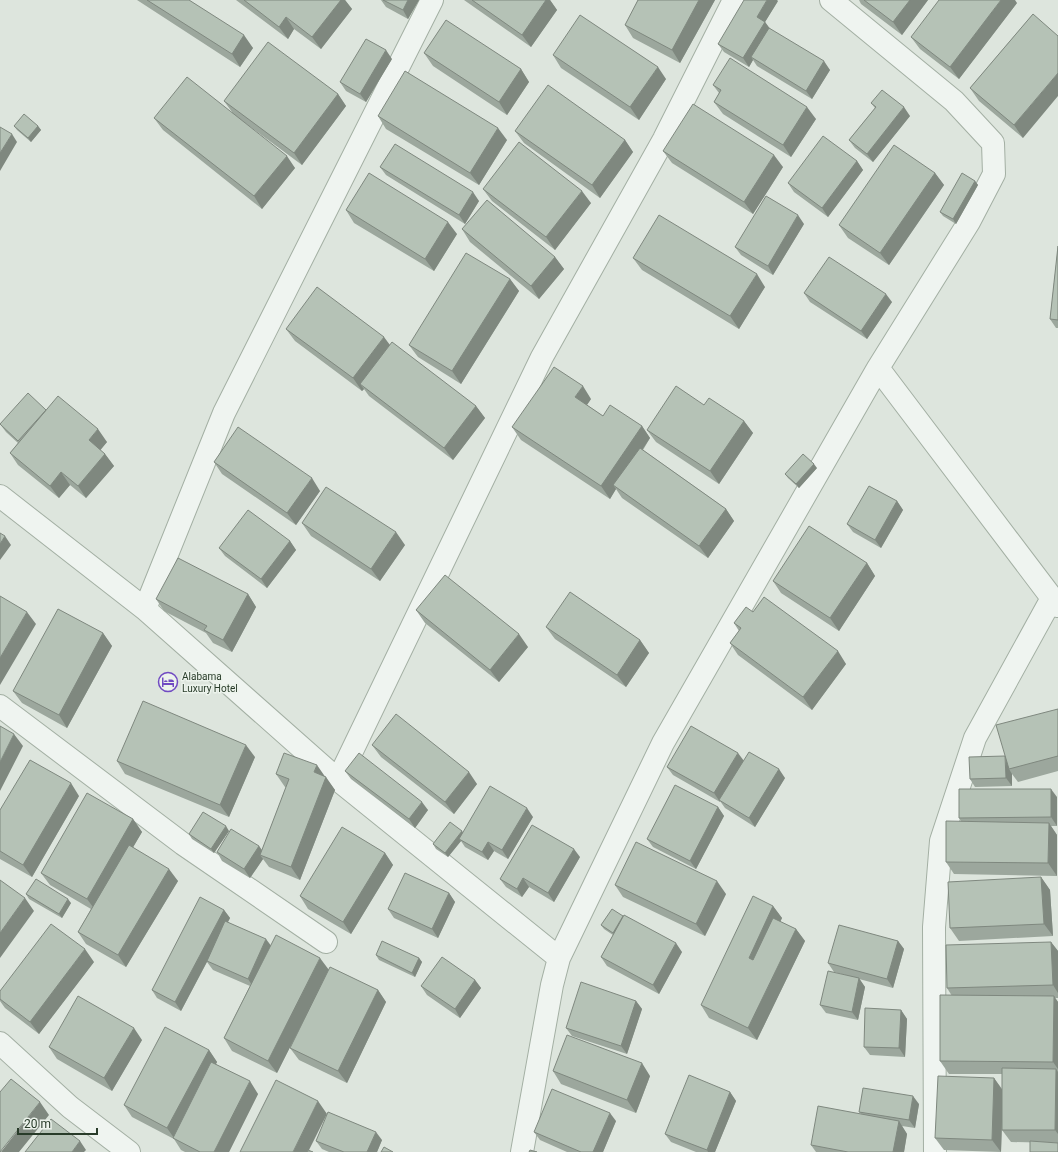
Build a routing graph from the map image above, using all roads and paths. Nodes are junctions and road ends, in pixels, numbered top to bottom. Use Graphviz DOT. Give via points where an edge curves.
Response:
graph roads {
  1 [pos="432,0"];
  2 [pos="734,0"];
  3 [pos="831,0"];
  4 [pos="878,368"];
  5 [pos="0,496"];
  6 [pos="1055,602"];
  7 [pos="145,609"];
  8 [pos="0,706"];
  9 [pos="338,780"];
  10 [pos="326,942"];
  11 [pos="559,958"];
  12 [pos="0,1043"];
  13 [pos="129,1152"];
  14 [pos="522,1152"];
  15 [pos="935,1152"];
  1 -- 7 [label="street" via="224,413"];
  2 -- 9 [label="street" via="664,139 542,357"];
  3 -- 4 [label="street" via="954,101 993,143 994,174 969,222"];
  4 -- 6 [label="street"];
  4 -- 11 [label="street" via="663,743"];
  5 -- 7 [label="street"];
  6 -- 15 [label="street" via="975,738 941,840 934,927"];
  7 -- 9 [label="street"];
  8 -- 10 [label="street" via="183,844"];
  9 -- 11 [label="street"];
  11 -- 14 [label="street"];
  12 -- 13 [label="street" via="70,1107"];
}
